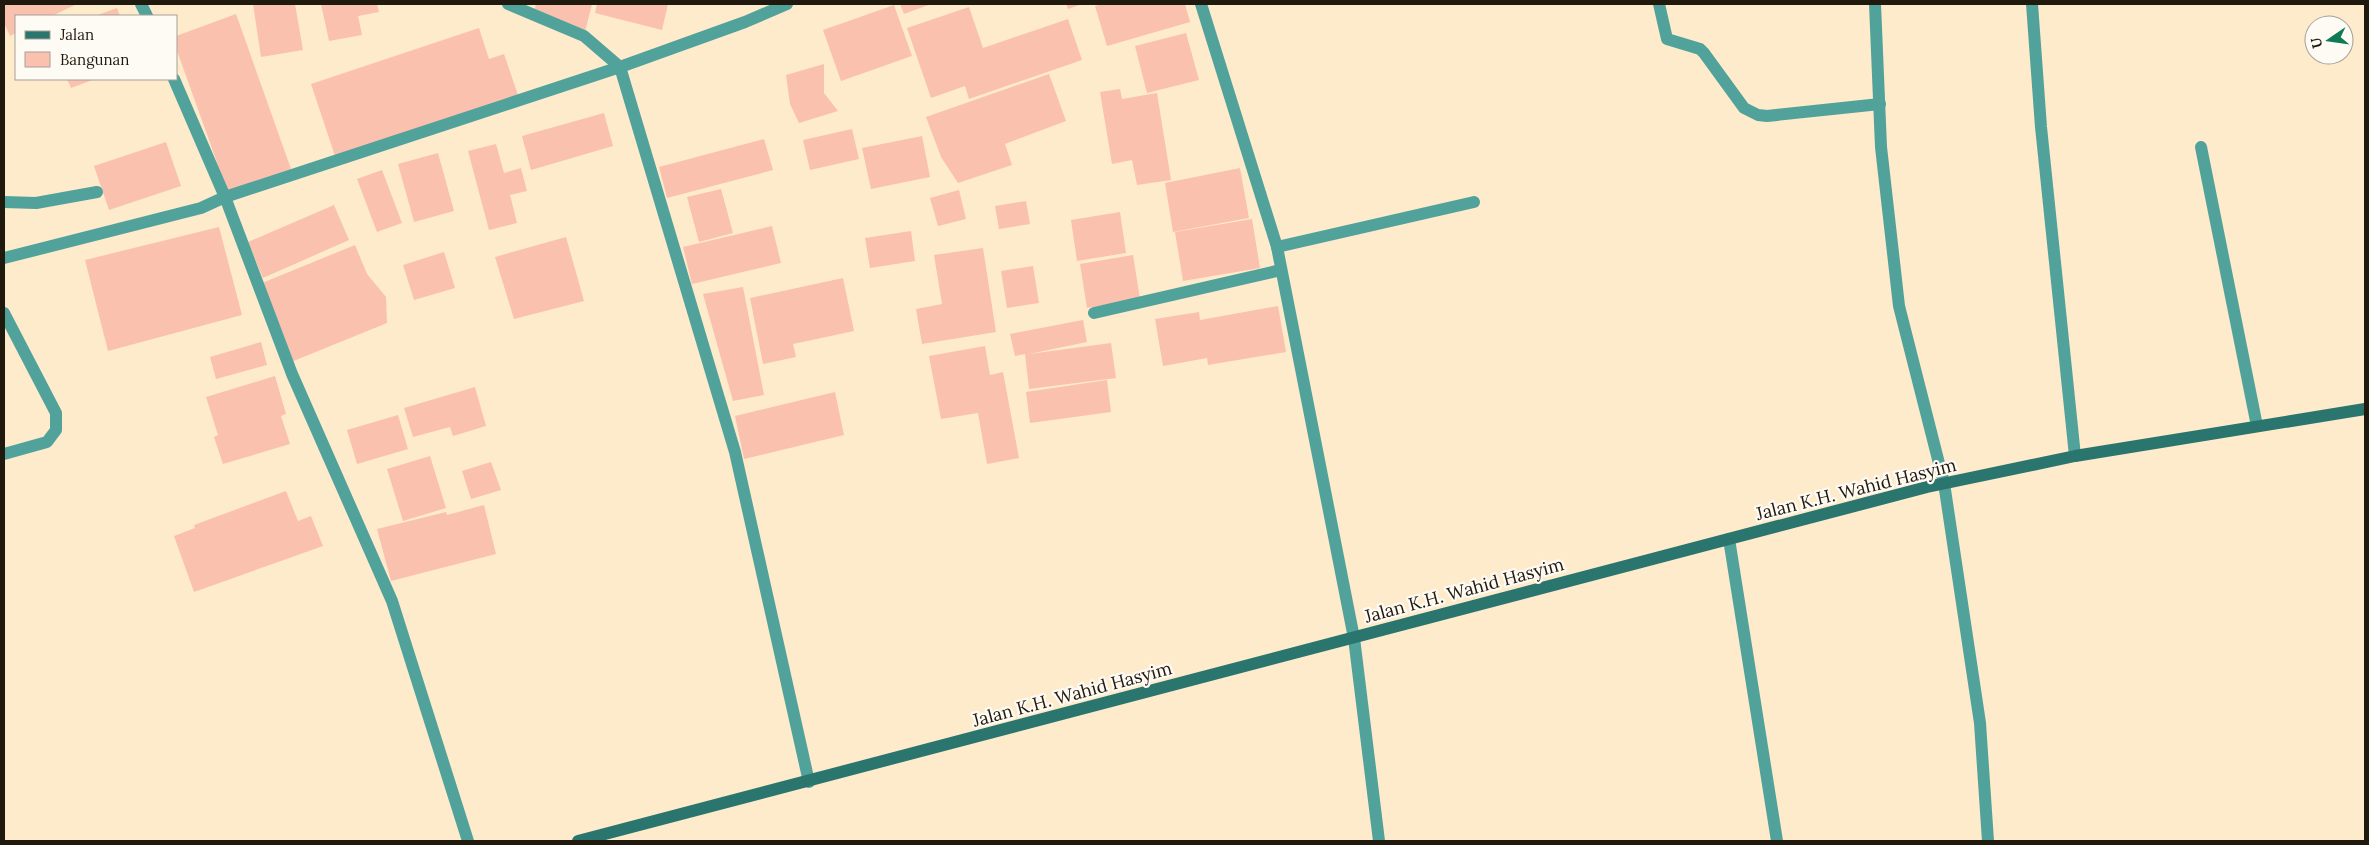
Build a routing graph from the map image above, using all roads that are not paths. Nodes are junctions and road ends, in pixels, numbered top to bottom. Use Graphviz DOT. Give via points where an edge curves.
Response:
graph roads {
  1 [pos="508,4"];
  2 [pos="787,4"];
  3 [pos="1201,4"];
  4 [pos="1660,4"];
  5 [pos="1875,4"];
  6 [pos="2032,4"];
  7 [pos="522,6"];
  8 [pos="620,66"];
  9 [pos="174,80"];
  10 [pos="1880,104"];
  11 [pos="2201,147"];
  12 [pos="97,192"];
  13 [pos="225,198"];
  14 [pos="4,202"];
  15 [pos="1474,202"];
  16 [pos="1276,248"];
  17 [pos="4,258"];
  18 [pos="1281,270"];
  19 [pos="4,313"];
  20 [pos="1094,313"];
  21 [pos="2365,409"];
  22 [pos="2257,426"];
  23 [pos="4,454"];
  24 [pos="2075,456"];
  25 [pos="1944,483"];
  26 [pos="1729,539"];
  27 [pos="1354,638"];
  28 [pos="809,782"];
  29 [pos="468,841"];
  30 [pos="578,841"];
  31 [pos="1379,841"];
  32 [pos="1777,841"];
  33 [pos="1988,841"];
  1 -- 7 [label="street"];
  2 -- 8 [label="street"];
  3 -- 16 [label="street"];
  4 -- 10 [label="street" via="1668,39 1700,49 1749,112 1767,116"];
  5 -- 10 [label="street"];
  6 -- 24 [label="street" via="2041,127"];
  7 -- 8 [label="street" via="584,36"];
  8 -- 13 [label="street"];
  8 -- 28 [label="street" via="735,452"];
  9 -- 13 [label="street"];
  10 -- 25 [label="street" via="1899,306"];
  11 -- 22 [label="street"];
  12 -- 14 [label="street" via="36,203"];
  13 -- 17 [label="street" via="201,208"];
  13 -- 29 [label="street" via="292,374 392,601"];
  15 -- 16 [label="street"];
  16 -- 18 [label="street"];
  18 -- 20 [label="street"];
  18 -- 27 [label="street"];
  19 -- 23 [label="street" via="56,413 56,430 47,442"];
  21 -- 22 [label="main road, Jalan K.H. Wahid Hasyim"];
  22 -- 24 [label="main road, Jalan K.H. Wahid Hasyim"];
  24 -- 25 [label="main road, Jalan K.H. Wahid Hasyim"];
  25 -- 26 [label="main road, Jalan K.H. Wahid Hasyim"];
  25 -- 33 [label="street" via="1980,722"];
  26 -- 27 [label="main road, Jalan K.H. Wahid Hasyim"];
  26 -- 32 [label="street"];
  27 -- 28 [label="main road, Jalan K.H. Wahid Hasyim"];
  27 -- 31 [label="street"];
  28 -- 30 [label="main road, Jalan K.H. Wahid Hasyim"];
}
